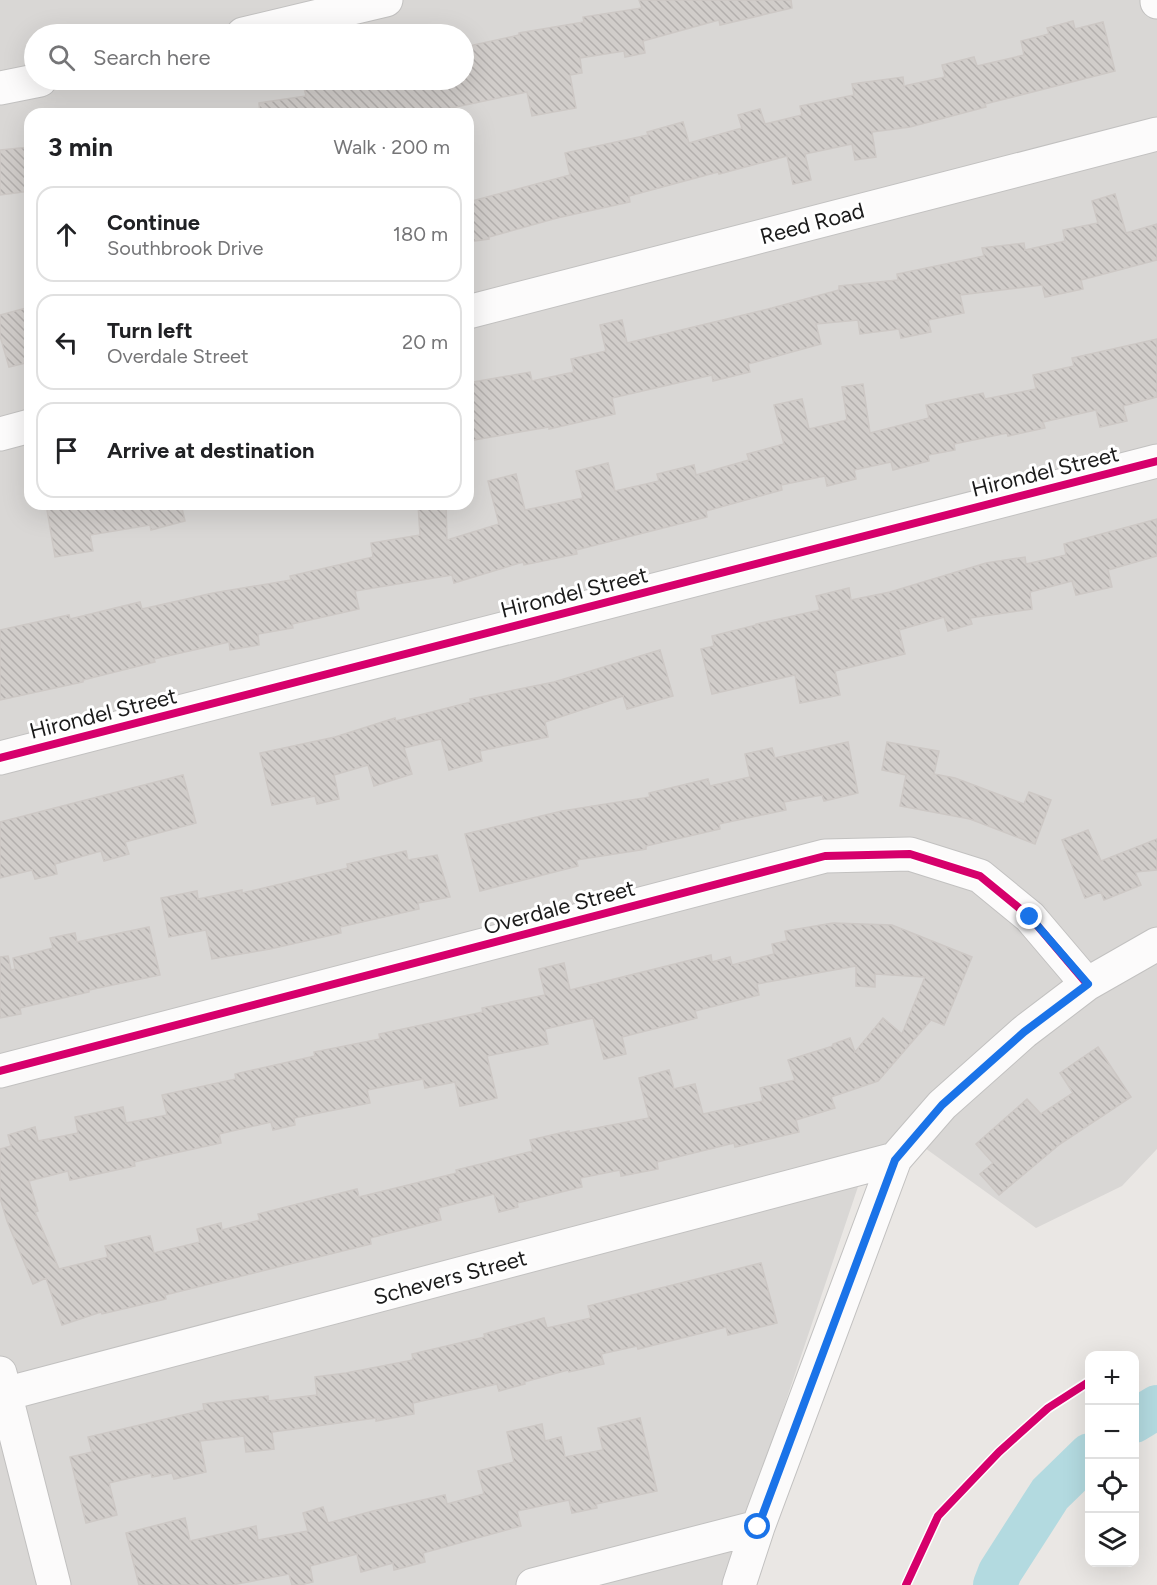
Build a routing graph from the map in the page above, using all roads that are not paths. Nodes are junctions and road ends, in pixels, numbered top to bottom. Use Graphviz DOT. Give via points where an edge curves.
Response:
graph roads {
  1 [pos="386,0"];
  2 [pos="285,24"];
  3 [pos="24,83"];
  4 [pos="0,88"];
  5 [pos="1157,134"];
  6 [pos="474,310"];
  7 [pos="24,428"];
  8 [pos="0,434"];
  9 [pos="1157,461"];
  10 [pos="0,758"];
  11 [pos="1157,944"];
  12 [pos="1088,984"];
  13 [pos="0,1071"];
  14 [pos="895,1160"];
  15 [pos="3,1383"];
  16 [pos="758,1527"];
  17 [pos="54,1585"];
  18 [pos="533,1585"];
  19 [pos="739,1585"];
  1 -- 2 [label="street"];
  3 -- 4 [label="street"];
  5 -- 6 [label="street, Reed Road"];
  7 -- 8 [label="street"];
  9 -- 10 [label="street, Hirondel Street"];
  11 -- 12 [label="street"];
  12 -- 13 [label="street, Overdale Street" via="1030,917 980,876 910,854 825,856"];
  12 -- 14 [label="street" via="1024,1032 942,1105"];
  14 -- 15 [label="street, Schevers Street"];
  14 -- 16 [label="street"];
  15 -- 17 [label="street"];
  16 -- 18 [label="street"];
  16 -- 19 [label="street"];
}
